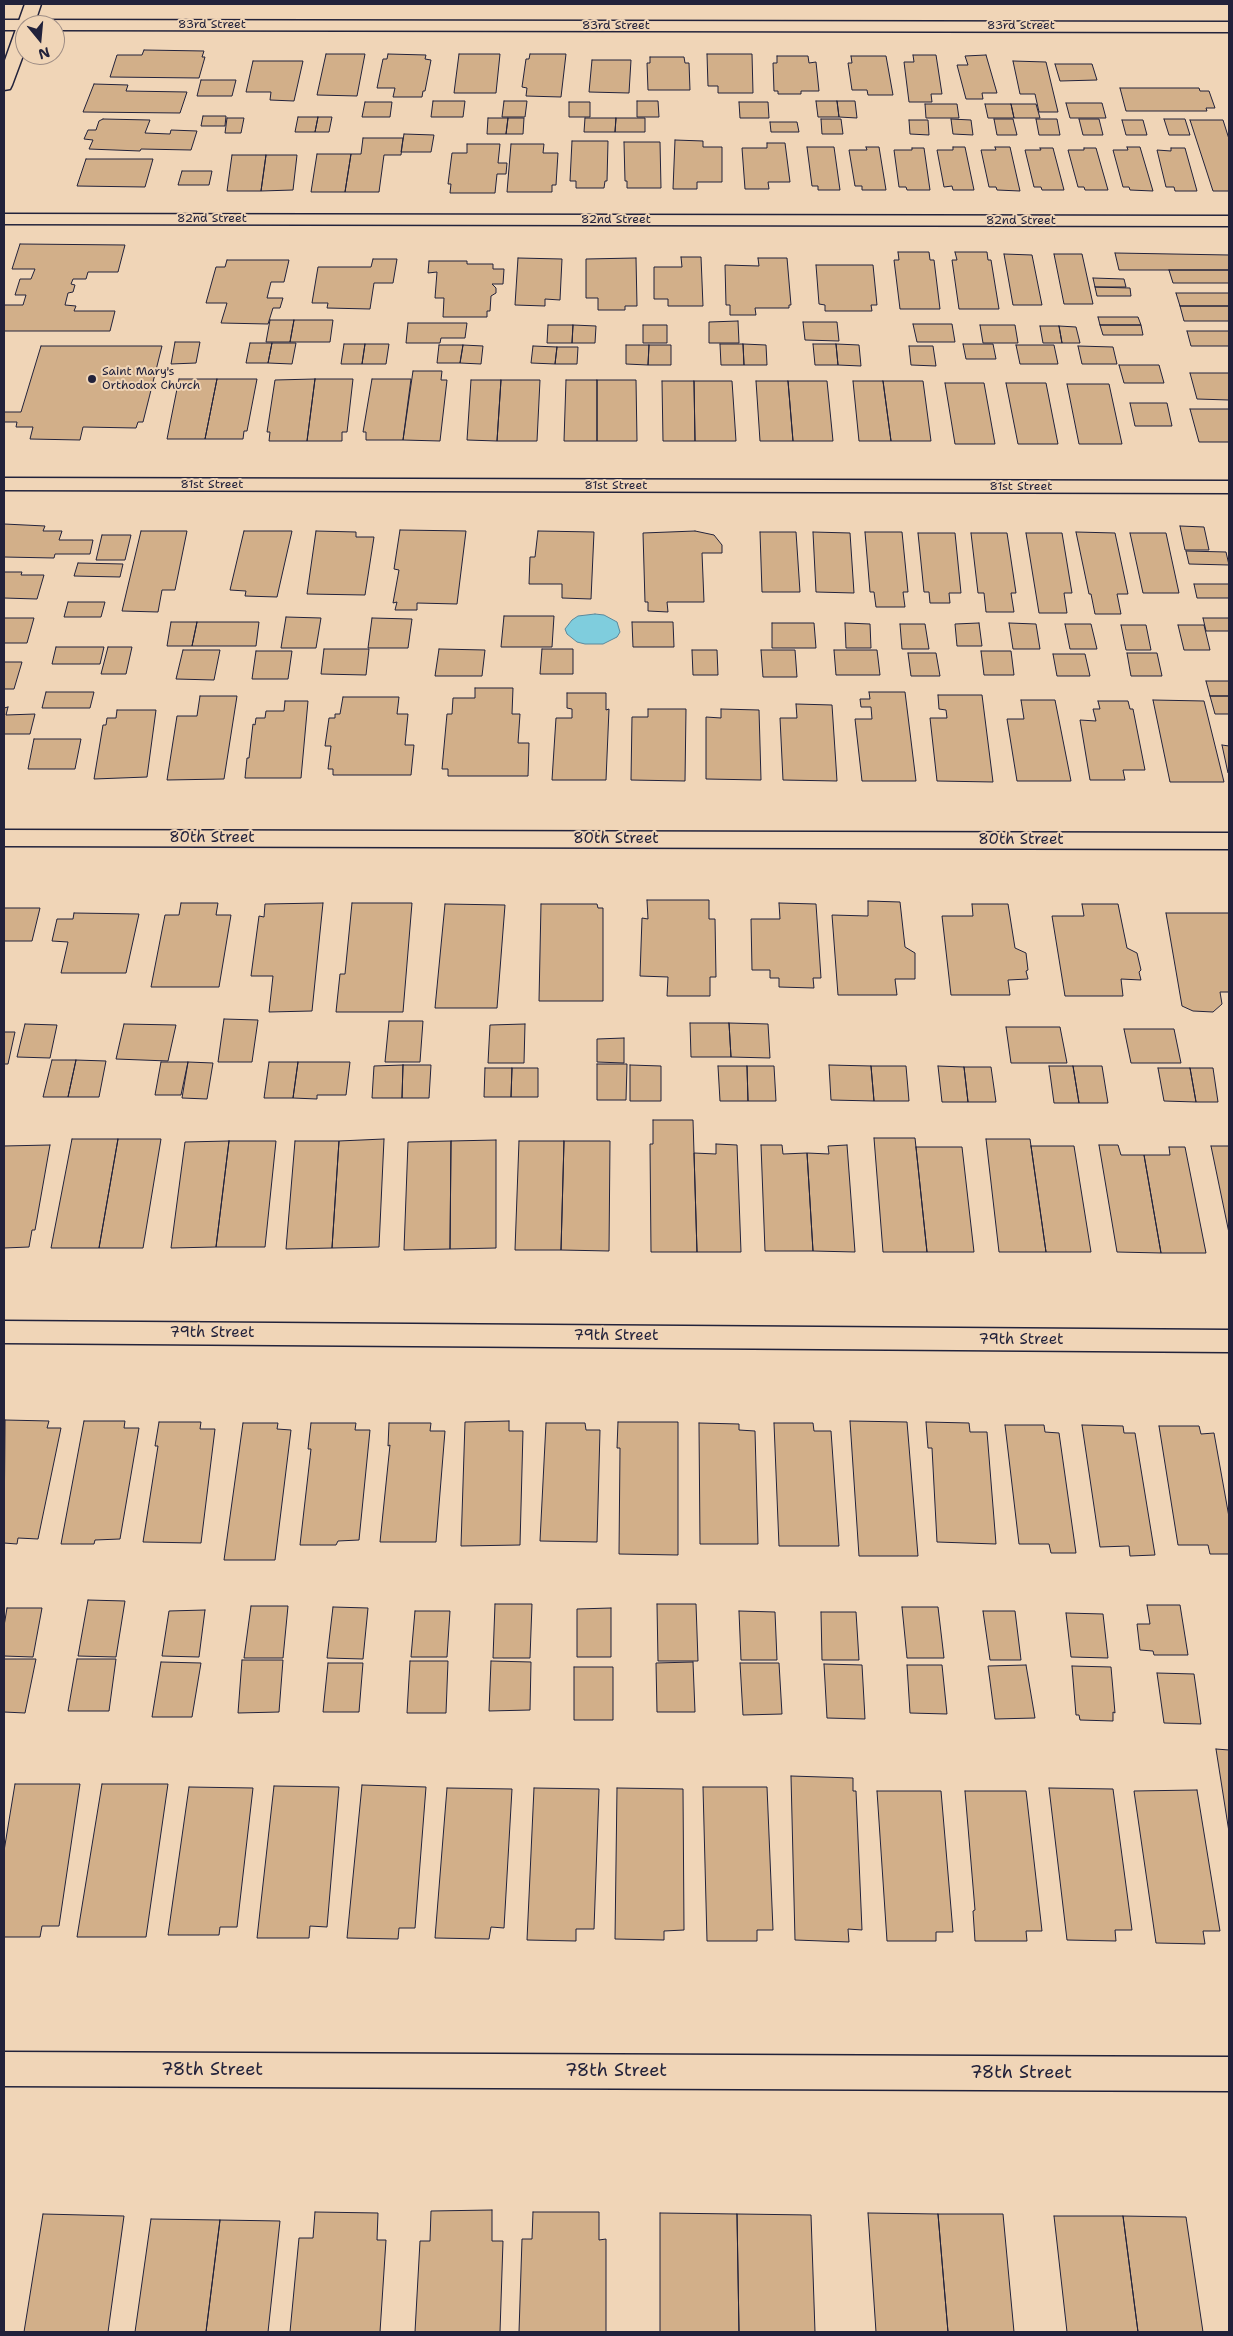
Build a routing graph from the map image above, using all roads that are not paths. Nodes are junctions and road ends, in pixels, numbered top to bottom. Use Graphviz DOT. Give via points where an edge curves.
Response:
graph roads {
  1 [pos="65,26"];
  2 [pos="1229,27"];
  3 [pos="15,56"];
  4 [pos="4,85"];
  5 [pos="4,219"];
  6 [pos="1229,221"];
  7 [pos="4,484"];
  8 [pos="1229,487"];
  9 [pos="4,838"];
  10 [pos="1229,841"];
  11 [pos="4,1332"];
  12 [pos="1229,1341"];
  13 [pos="4,2069"];
  14 [pos="1229,2074"];
  1 -- 2 [label="street, 83rd Street"];
  3 -- 4 [label="street"];
  5 -- 6 [label="street, 82nd Street"];
  7 -- 8 [label="street, 81st Street"];
  9 -- 10 [label="street, 80th Street"];
  11 -- 12 [label="street, 79th Street"];
  13 -- 14 [label="street, 78th Street"];
}
